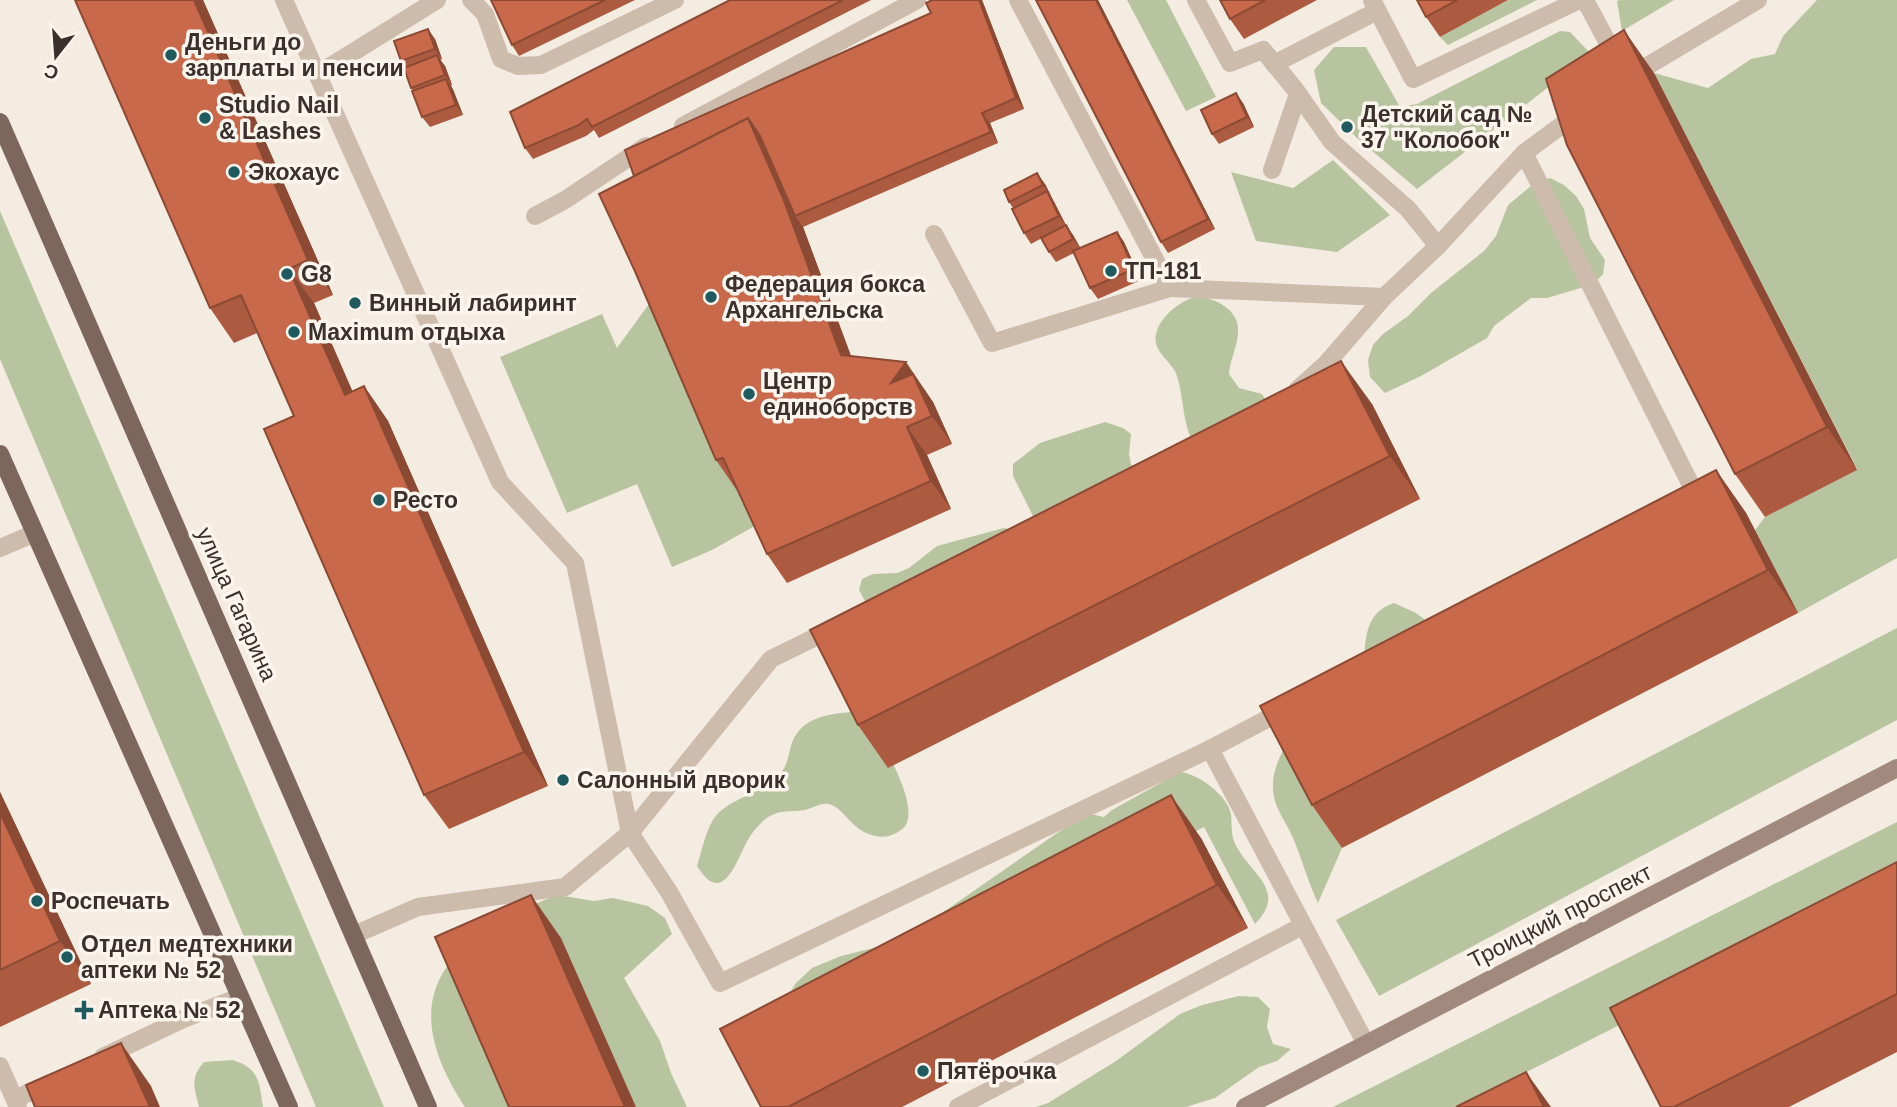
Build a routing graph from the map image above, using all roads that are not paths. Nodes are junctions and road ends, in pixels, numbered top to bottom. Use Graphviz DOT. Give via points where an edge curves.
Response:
graph roads {
  1 [pos="284,0"];
  2 [pos="437,0"];
  3 [pos="471,0"];
  4 [pos="675,0"];
  5 [pos="917,0"];
  6 [pos="1018,0"];
  7 [pos="1196,0"];
  8 [pos="1578,0"];
  9 [pos="1585,0"];
  10 [pos="1758,0"];
  11 [pos="1374,5"];
  12 [pos="1609,45"];
  13 [pos="1274,64"];
  14 [pos="318,74"];
  15 [pos="1619,83"];
  16 [pos="1298,94"];
  17 [pos="1598,99"];
  18 [pos="0,122"];
  19 [pos="1524,153"];
  20 [pos="1272,170"];
  21 [pos="535,216"];
  22 [pos="934,234"];
  23 [pos="1438,246"];
  24 [pos="1170,288"];
  25 [pos="1384,297"];
  26 [pos="1286,399"];
  27 [pos="0,454"];
  28 [pos="1672,509"];
  29 [pos="35,533"];
  30 [pos="0,548"];
  31 [pos="845,623"];
  32 [pos="1307,698"];
  33 [pos="1210,749"];
  34 [pos="1897,768"];
  35 [pos="630,833"];
  36 [pos="1302,926"];
  37 [pos="354,935"];
  38 [pos="240,997"];
  39 [pos="1366,1044"];
  40 [pos="87,1065"];
  41 [pos="0,1066"];
  42 [pos="63,1077"];
  43 [pos="16,1103"];
  44 [pos="289,1107"];
  45 [pos="428,1107"];
  46 [pos="958,1107"];
  47 [pos="1245,1107"];
  1 -- 14 [label="lane"];
  2 -- 14 [label="lane"];
  3 -- 4 [label="lane" via="485,14 501,58 518,66 541,65"];
  5 -- 21 [label="lane" via="666,135"];
  6 -- 24 [label="lane"];
  7 -- 13 [label="lane" via="1230,63 1263,50"];
  8 -- 11 [label="lane" via="1413,79"];
  9 -- 12 [label="lane"];
  10 -- 15 [label="lane"];
  11 -- 13 [label="lane"];
  13 -- 16 [label="lane"];
  14 -- 35 [label="lane" via="500,482 575,562"];
  16 -- 20 [label="lane"];
  16 -- 23 [label="lane" via="1332,142 1408,209"];
  17 -- 19 [label="lane"];
  18 -- 37 [label="main road, улица Гагарина"];
  19 -- 23 [label="lane"];
  19 -- 28 [label="lane" via="1697,496"];
  22 -- 24 [label="lane" via="992,343"];
  23 -- 25 [label="lane"];
  24 -- 25 [label="lane"];
  25 -- 26 [label="lane" via="1326,364"];
  27 -- 29 [label="main road"];
  29 -- 30 [label="lane"];
  29 -- 38 [label="main road"];
  31 -- 35 [label="lane" via="771,659"];
  32 -- 33 [label="lane"];
  33 -- 35 [label="lane" via="720,983"];
  33 -- 36 [label="lane"];
  34 -- 39 [label="main road, Троицкий проспект"];
  35 -- 37 [label="lane" via="565,887 418,907"];
  36 -- 39 [label="lane"];
  36 -- 46 [label="lane"];
  37 -- 45 [label="main road, улица Гагарина"];
  38 -- 40 [label="lane"];
  38 -- 44 [label="main road"];
  39 -- 47 [label="main road, Троицкий проспект"];
  41 -- 43 [label="lane"];
  42 -- 43 [label="lane"];
}
